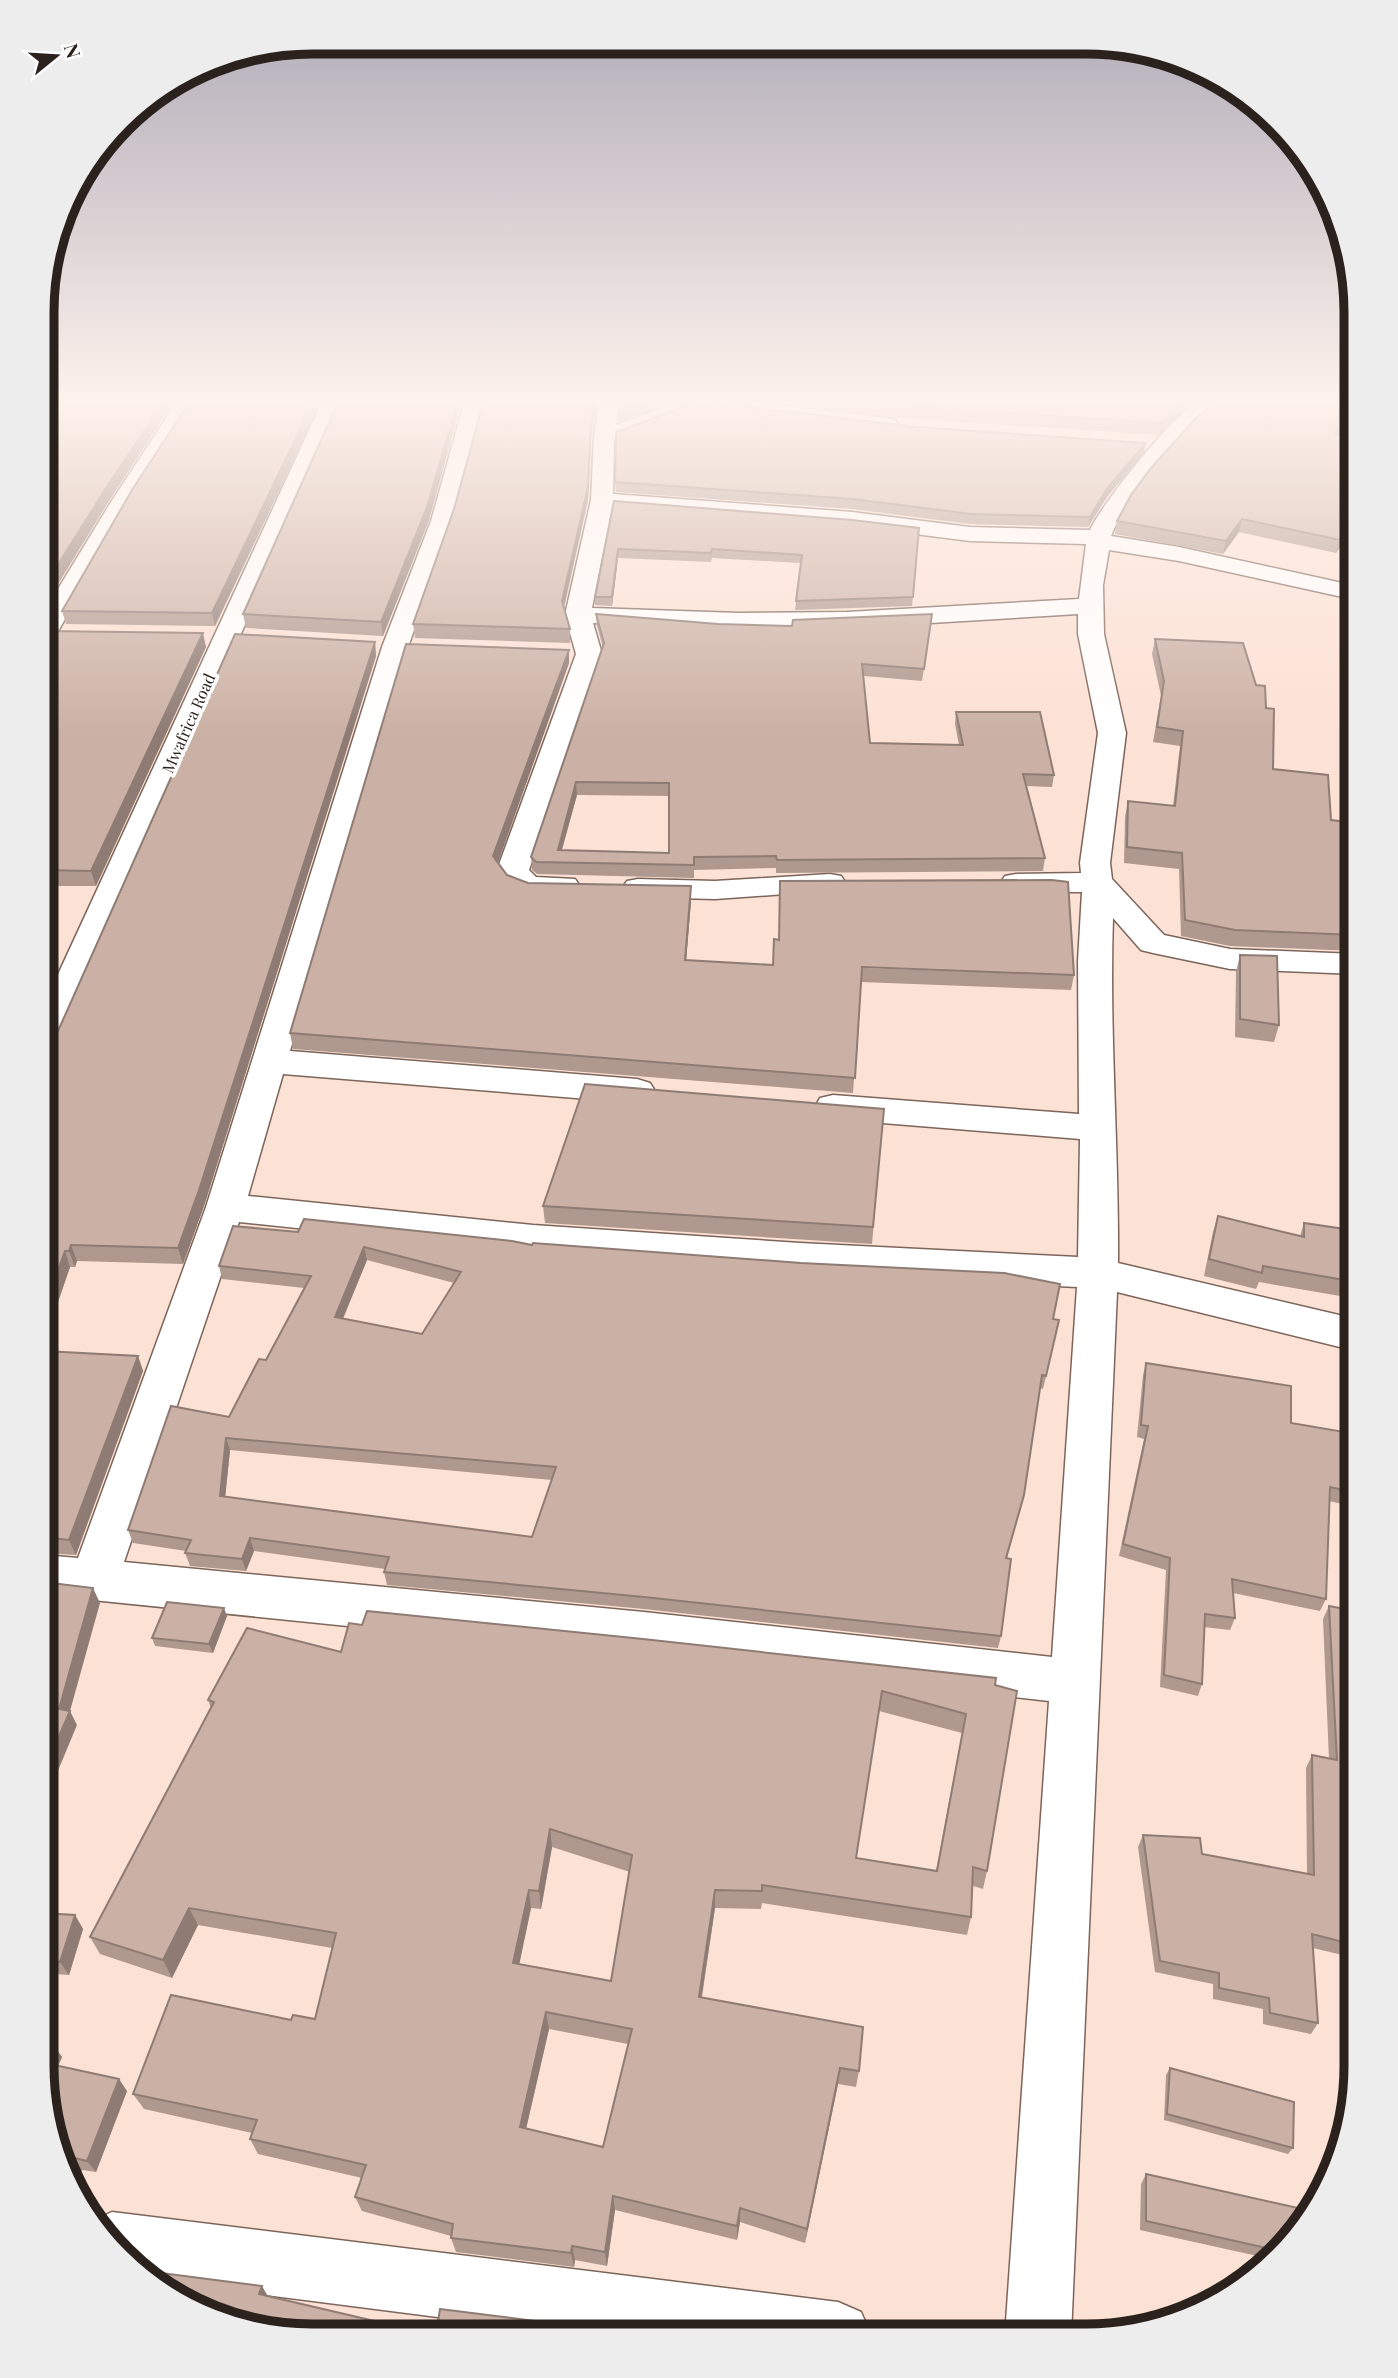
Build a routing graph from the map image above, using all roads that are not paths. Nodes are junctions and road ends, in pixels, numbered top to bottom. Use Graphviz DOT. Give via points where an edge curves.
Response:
graph roads {
  1 [pos="117,511"];
  2 [pos="283,511"];
  3 [pos="445,511"];
  4 [pos="600,511"];
  5 [pos="746,511"];
  6 [pos="1111,511"];
  7 [pos="1099,539"];
  8 [pos="1344,590"];
  9 [pos="1091,606"];
  10 [pos="578,615"];
  11 [pos="54,617"];
  12 [pos="54,634"];
  13 [pos="70,634"];
  14 [pos="1098,882"];
  15 [pos="863,883"];
  16 [pos="988,883"];
  17 [pos="1344,964"];
  18 [pos="54,1021"];
  19 [pos="269,1061"];
  20 [pos="670,1093"];
  21 [pos="795,1104"];
  22 [pos="1099,1128"];
  23 [pos="225,1207"];
  24 [pos="1098,1273"];
  25 [pos="1344,1332"];
  26 [pos="54,1576"];
  27 [pos="95,1578"];
  28 [pos="1076,1682"];
  29 [pos="128,2246"];
  30 [pos="750,2324"];
  31 [pos="1039,2324"];
  1 -- 11 [label="street"];
  2 -- 18 [label="street, Mwafrica Road"];
  3 -- 19 [label="street" via="395,647"];
  4 -- 10 [label="street"];
  5 -- 7 [label="street" via="970,534"];
  6 -- 7 [label="street"];
  7 -- 8 [label="street"];
  7 -- 9 [label="street"];
  9 -- 10 [label="street" via="847,620"];
  9 -- 14 [label="street" via="1091,634 1112,733 1095,863"];
  10 -- 15 [label="street" via="575,654 513,870 516,879 530,886 715,890"];
  12 -- 13 [label="street"];
  14 -- 16 [label="street"];
  14 -- 17 [label="street" via="1153,943 1230,959"];
  14 -- 22 [label="street"];
  19 -- 20 [label="street"];
  19 -- 23 [label="street"];
  21 -- 22 [label="street"];
  22 -- 24 [label="street"];
  23 -- 24 [label="street" via="546,1240"];
  23 -- 27 [label="street"];
  24 -- 25 [label="street"];
  24 -- 28 [label="street"];
  26 -- 27 [label="street"];
  27 -- 28 [label="street"];
  28 -- 31 [label="street"];
  29 -- 30 [label="street"];
}
